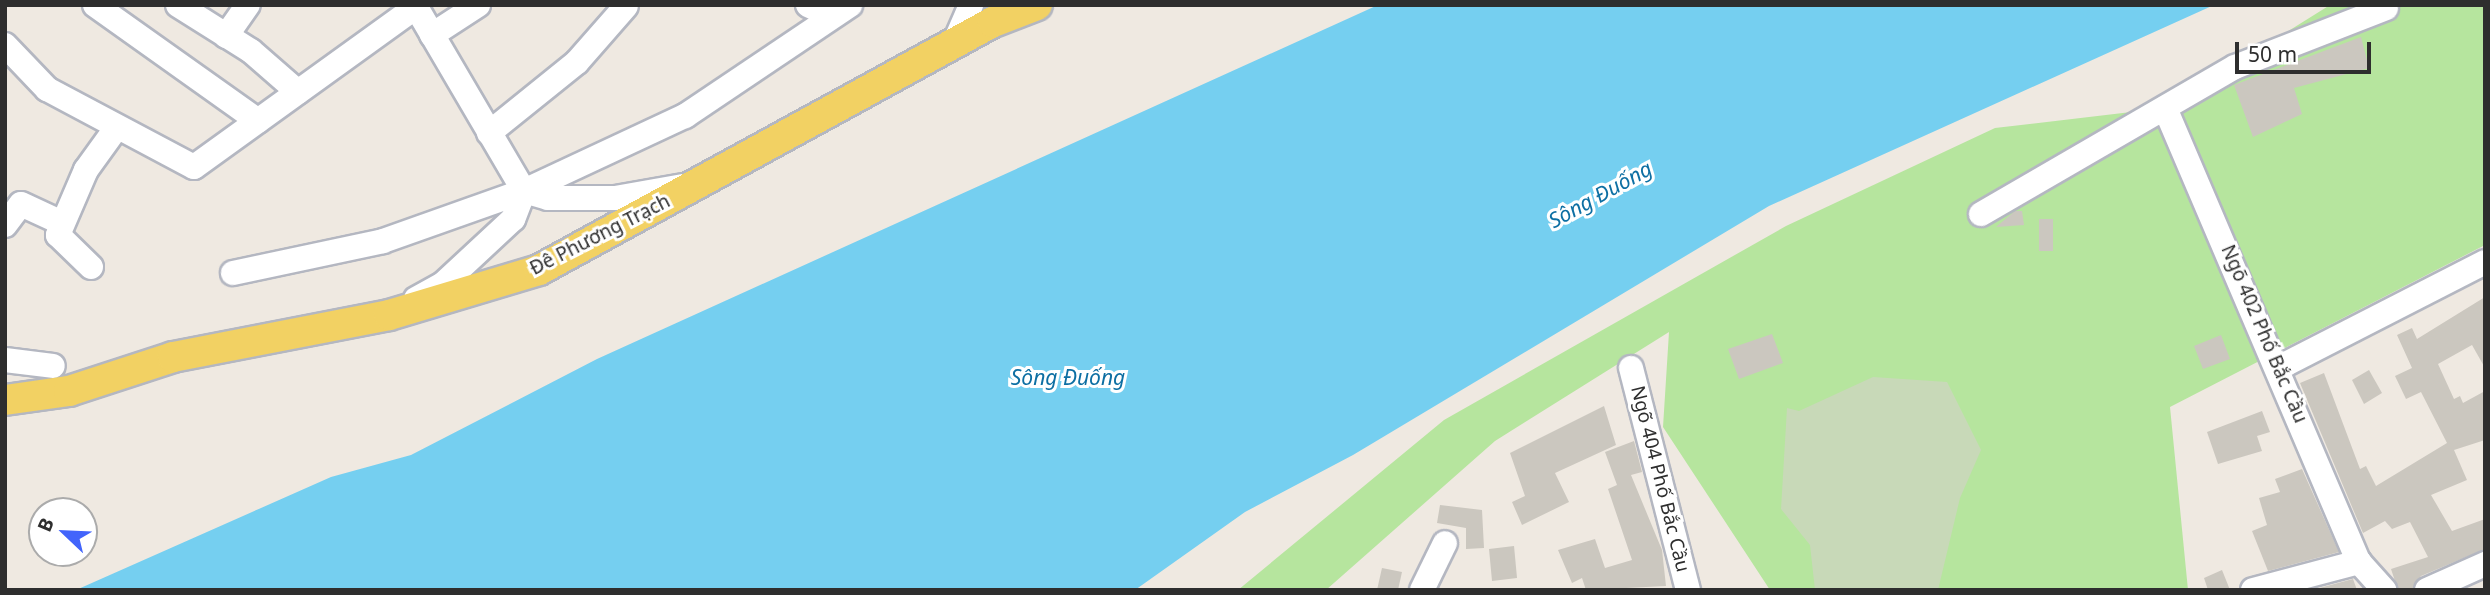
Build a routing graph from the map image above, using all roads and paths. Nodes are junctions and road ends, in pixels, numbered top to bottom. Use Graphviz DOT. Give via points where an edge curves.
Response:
graph roads {
  1 [pos="96,5"];
  2 [pos="178,5"];
  3 [pos="248,5"];
  4 [pos="478,5"];
  5 [pos="808,5"];
  6 [pos="971,5"];
  7 [pos="1037,5"];
  8 [pos="415,6"];
  9 [pos="626,6"];
  10 [pos="2386,8"];
  11 [pos="841,10"];
  12 [pos="432,35"];
  13 [pos="226,36"];
  14 [pos="954,44"];
  15 [pos="5,45"];
  16 [pos="298,92"];
  17 [pos="2165,108"];
  18 [pos="258,121"];
  19 [pos="117,127"];
  20 [pos="489,133"];
  21 [pos="698,183"];
  22 [pos="524,191"];
  23 [pos="1981,214"];
  24 [pos="62,223"];
  25 [pos="5,225"];
  26 [pos="2485,262"];
  27 [pos="90,267"];
  28 [pos="233,273"];
  29 [pos="389,315"];
  30 [pos="5,360"];
  31 [pos="53,366"];
  32 [pos="2280,367"];
  33 [pos="1631,368"];
  34 [pos="5,400"];
  35 [pos="1445,543"];
  36 [pos="2359,562"];
  37 [pos="2485,564"];
  38 [pos="1422,590"];
  39 [pos="1688,590"];
  40 [pos="2253,590"];
  41 [pos="2384,590"];
  42 [pos="2427,590"];
  1 -- 18 [label="street"];
  2 -- 13 [label="street"];
  3 -- 13 [label="street"];
  4 -- 12 [label="street"];
  5 -- 11 [label="street"];
  6 -- 14 [label="street"];
  7 -- 14 [label="main road, Đê Phương Trạch"];
  8 -- 12 [label="street"];
  8 -- 16 [label="street"];
  9 -- 20 [label="street" via="577,62"];
  10 -- 17 [label="street" via="2235,68"];
  11 -- 22 [label="street" via="685,116"];
  12 -- 20 [label="street"];
  13 -- 16 [label="street"];
  14 -- 21 [label="main road, Đê Phương Trạch"];
  15 -- 19 [label="street" via="47,89"];
  16 -- 18 [label="street"];
  17 -- 23 [label="street"];
  17 -- 32 [label="street, Ngõ 402 Phố Bắc Cầu"];
  18 -- 19 [label="street" via="194,167"];
  19 -- 24 [label="street" via="86,170"];
  20 -- 22 [label="street"];
  21 -- 22 [label="street" via="615,198 548,198"];
  21 -- 29 [label="main road, Đê Phương Trạch" via="539,270"];
  22 -- 28 [label="street" via="383,241"];
  22 -- 29 [label="street" via="513,219 474,257 443,284"];
  24 -- 25 [label="street" via="21,204"];
  24 -- 27 [label="street" via="58,236"];
  26 -- 32 [label="street"];
  29 -- 34 [label="main road, Đê Phương Trạch" via="173,358 69,391"];
  30 -- 31 [label="street"];
  32 -- 36 [label="street, Ngõ 402 Phố Bắc Cầu"];
  33 -- 39 [label="street, Ngõ 404 Phố Bắc Cầu"];
  35 -- 38 [label="street"];
  36 -- 40 [label="street"];
  36 -- 41 [label="street, Ngõ 402 Phố Bắc Cầu"];
  37 -- 42 [label="street"];
}
